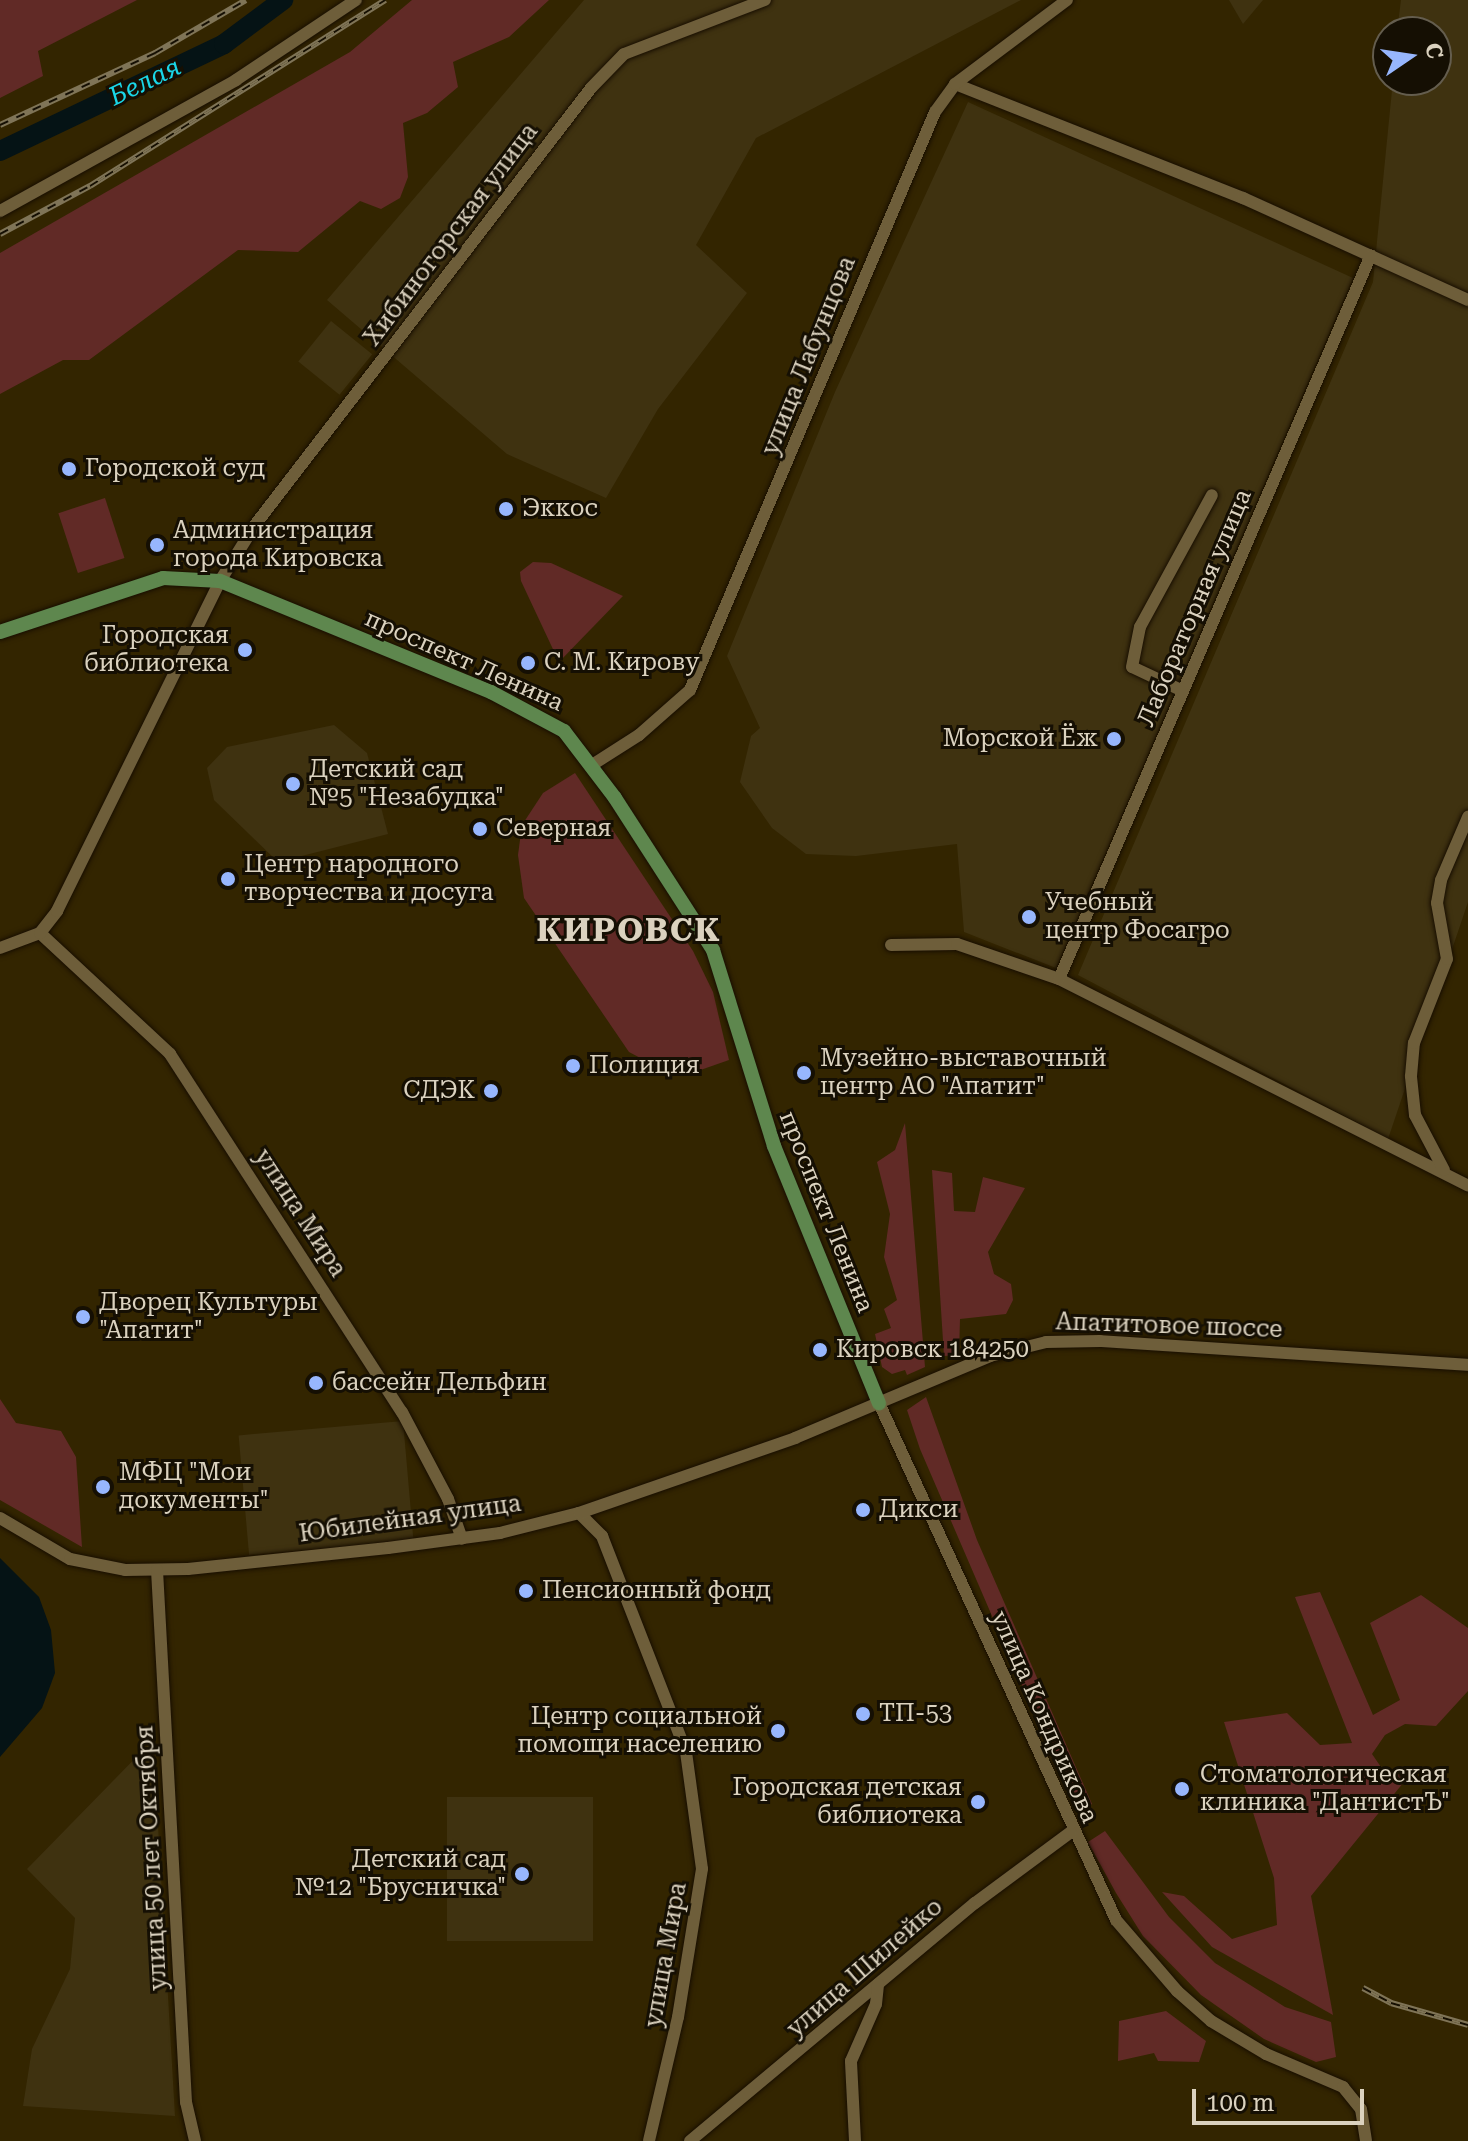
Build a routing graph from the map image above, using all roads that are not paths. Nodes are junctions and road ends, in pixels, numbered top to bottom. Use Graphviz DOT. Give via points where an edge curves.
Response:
graph roads {
  1 [pos="356,0"];
  2 [pos="765,0"];
  3 [pos="1067,0"];
  4 [pos="955,84"];
  5 [pos="0,211"];
  6 [pos="1371,255"];
  7 [pos="1468,300"];
  8 [pos="1212,495"];
  9 [pos="220,581"];
  10 [pos="0,632"];
  11 [pos="1183,691"];
  12 [pos="588,760"];
  13 [pos="1468,817"];
  14 [pos="40,933"];
  15 [pos="891,945"];
  16 [pos="0,948"];
  17 [pos="1059,979"];
  18 [pos="1444,1170"];
  19 [pos="1468,1186"];
  20 [pos="1468,1365"];
  21 [pos="879,1403"];
  22 [pos="579,1513"];
  23 [pos="0,1518"];
  24 [pos="462,1539"];
  25 [pos="157,1570"];
  26 [pos="1071,1832"];
  27 [pos="878,1984"];
  28 [pos="195,2141"];
  29 [pos="649,2141"];
  30 [pos="690,2141"];
  31 [pos="855,2141"];
  32 [pos="1366,2141"];
  1 -- 5 [label="street" via="236,80"];
  2 -- 9 [label="street, Хибиногорская улица" via="624,54 602,77"];
  3 -- 4 [label="street, улица Лабунцова"];
  4 -- 6 [label="street" via="1116,145"];
  4 -- 12 [label="street, улица Лабунцова" via="935,112 892,210 690,690 616,749"];
  6 -- 7 [label="street"];
  6 -- 11 [label="street, Лабораторная улица"];
  8 -- 11 [label="street" via="1140,627 1132,667"];
  9 -- 10 [label="main road, проспект Ленина" via="163,578"];
  9 -- 12 [label="main road, проспект Ленина" via="512,702 561,729"];
  9 -- 14 [label="street, Хибиногорская улица" via="57,911"];
  11 -- 17 [label="street, Лабораторная улица"];
  12 -- 21 [label="main road, проспект Ленина" via="713,950 774,1146"];
  13 -- 18 [label="street" via="1441,880 1437,903 1447,959 1414,1043 1411,1076 1415,1115"];
  14 -- 16 [label="street"];
  14 -- 24 [label="street, улица Мира" via="170,1054 402,1412 448,1499"];
  15 -- 17 [label="street" via="957,944"];
  17 -- 18 [label="street" via="1389,1150"];
  18 -- 19 [label="street"];
  20 -- 21 [label="street, Апатитовое шоссе" via="1147,1343 1046,1342 957,1369"];
  21 -- 22 [label="street, Юбилейная улица"];
  21 -- 26 [label="street, улица Кондрикова"];
  22 -- 24 [label="street, Юбилейная улица"];
  22 -- 29 [label="street, улица Мира" via="602,1536 686,1752 702,1869 678,2017"];
  23 -- 25 [label="street, Юбилейная улица" via="70,1559 105,1568"];
  24 -- 25 [label="street, Юбилейная улица"];
  25 -- 28 [label="street, улица 50 лет Октября" via="186,2102"];
  26 -- 27 [label="street, улица Шилейко"];
  26 -- 32 [label="street, улица Кондрикова" via="1116,1920 1150,1963 1211,2021 1266,2054 1343,2087 1361,2109"];
  27 -- 30 [label="street, улица Шилейко"];
  27 -- 31 [label="street" via="876,2004 851,2061"];
}
